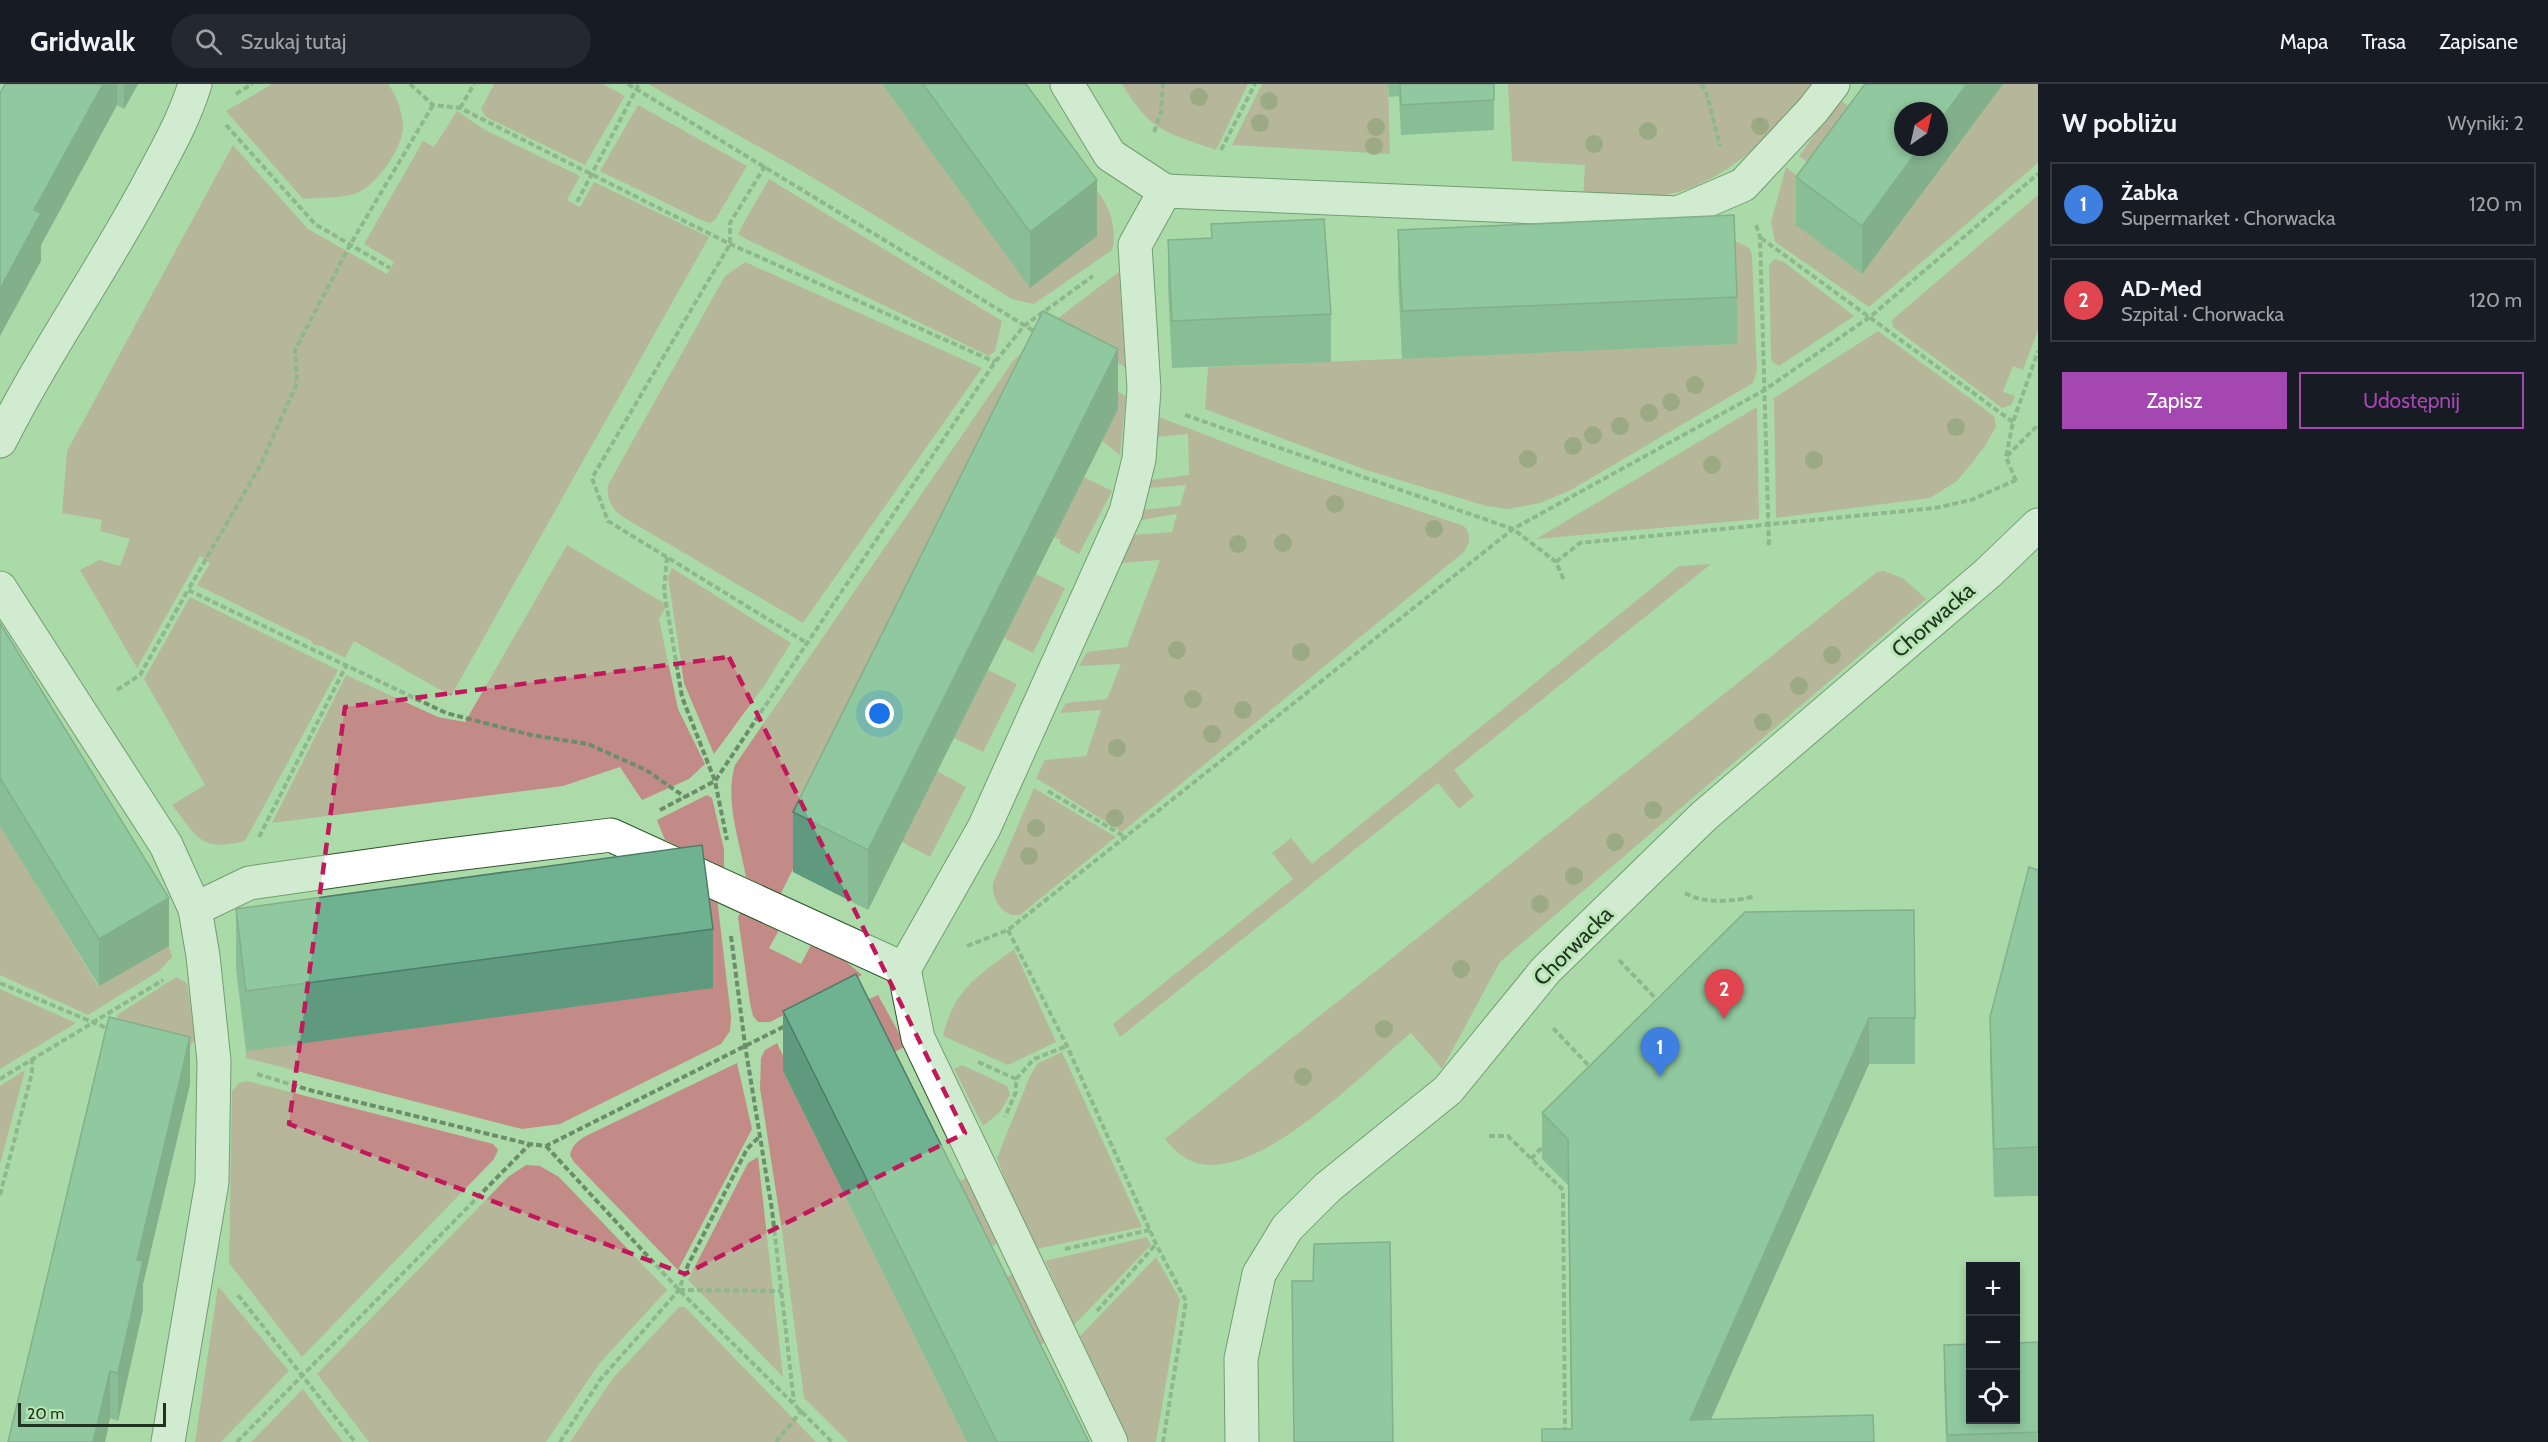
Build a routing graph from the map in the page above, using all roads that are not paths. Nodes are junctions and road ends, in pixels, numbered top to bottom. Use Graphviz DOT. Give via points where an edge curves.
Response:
graph roads {
  1 [pos="195,84"];
  2 [pos="1067,84"];
  3 [pos="1833,84"];
  4 [pos="1165,191"];
  5 [pos="0,441"];
  6 [pos="2038,525"];
  7 [pos="0,588"];
  8 [pos="195,909"];
  9 [pos="904,969"];
  10 [pos="168,1442"];
  11 [pos="1111,1442"];
  12 [pos="1242,1442"];
  1 -- 5 [label="street" via="186,113 114,248 33,376"];
  2 -- 4 [label="street" via="1110,155"];
  3 -- 4 [label="street" via="1743,185 1678,213"];
  4 -- 9 [label="street" via="1135,245 1144,389 1139,459 1126,512 984,828"];
  6 -- 12 [label="street, Chorwacka" via="1988,573 1704,816 1546,970 1448,1090 1329,1187 1287,1228 1258,1274 1241,1359"];
  7 -- 8 [label="street" via="166,845"];
  8 -- 9 [label="street" via="249,884 611,835"];
  8 -- 10 [label="street" via="214,1061 212,1182"];
  9 -- 11 [label="street" via="918,1038"];
}
